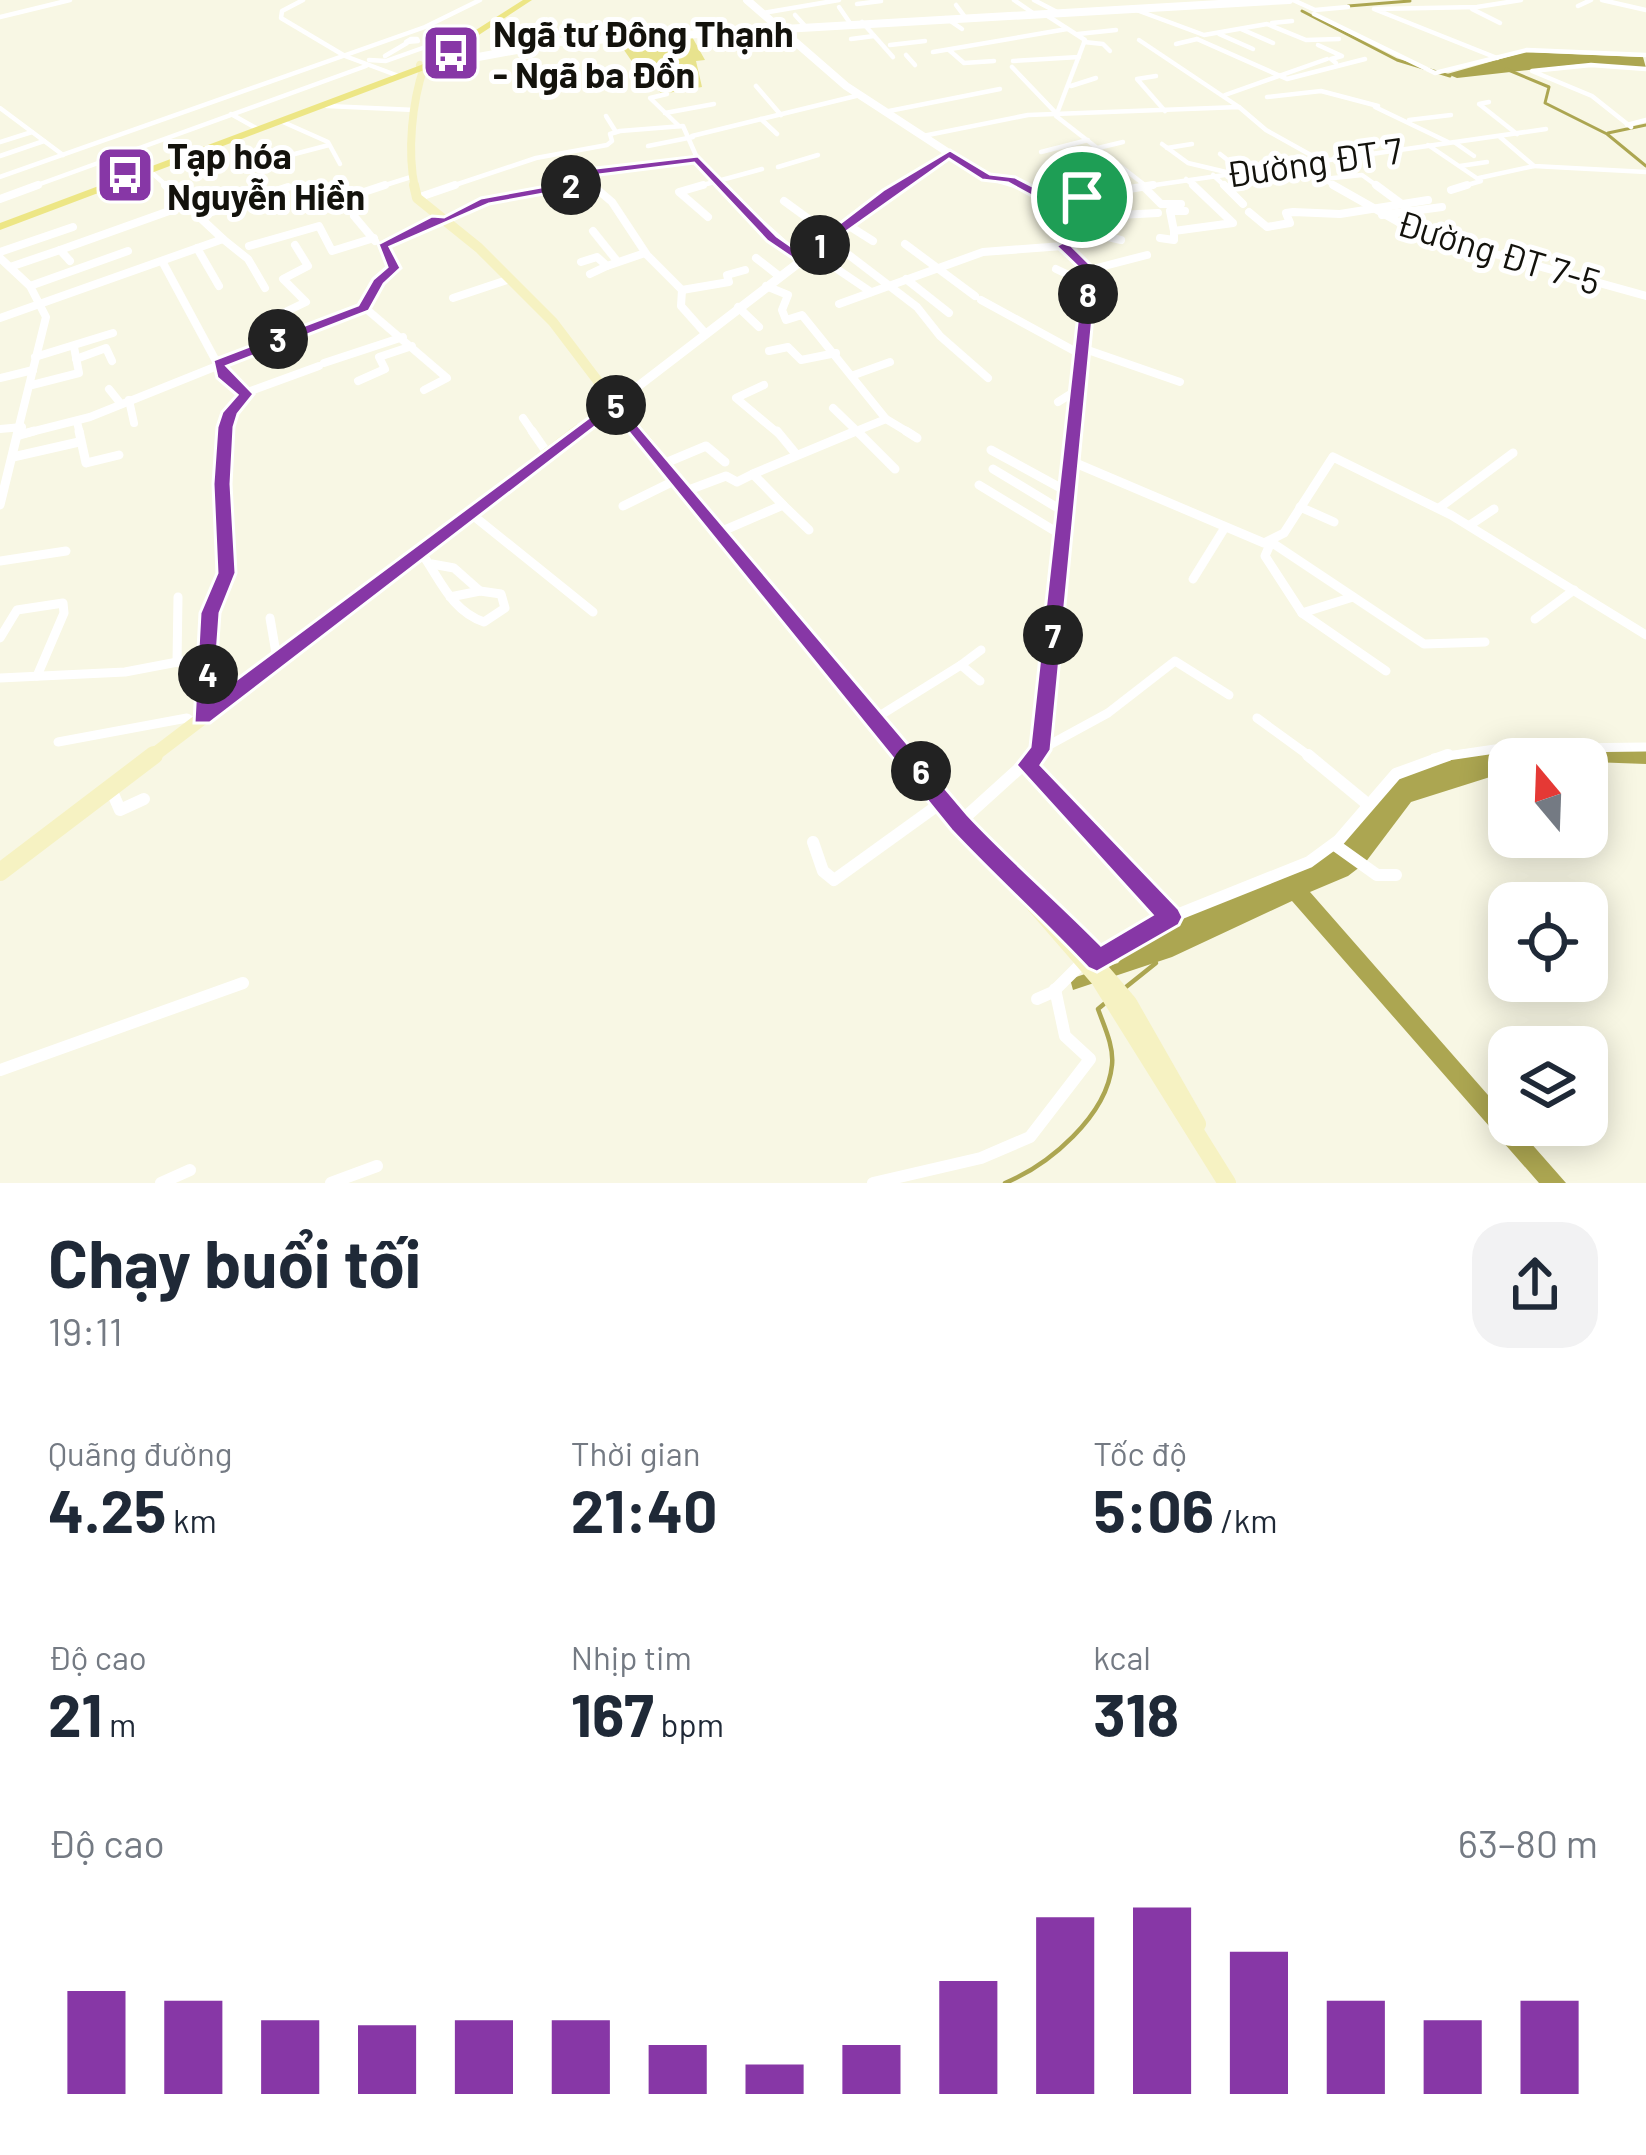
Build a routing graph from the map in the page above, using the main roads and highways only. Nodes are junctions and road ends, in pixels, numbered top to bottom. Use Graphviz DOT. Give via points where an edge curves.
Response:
graph roads {
  1 [pos="526,0"];
  2 [pos="422,66"];
  3 [pos="0,225"];
  4 [pos="615,404"];
  5 [pos="0,872"];
  6 [pos="1227,1183"];
  1 -- 2 [label="main road"];
  2 -- 3 [label="main road"];
  2 -- 3 [label="main road"];
  2 -- 4 [label="main road" via="411,177 417,198 553,322"];
  4 -- 5 [label="main road"];
  4 -- 6 [label="main road" via="960,822 1093,963 1142,1029 1187,1124"];
}
